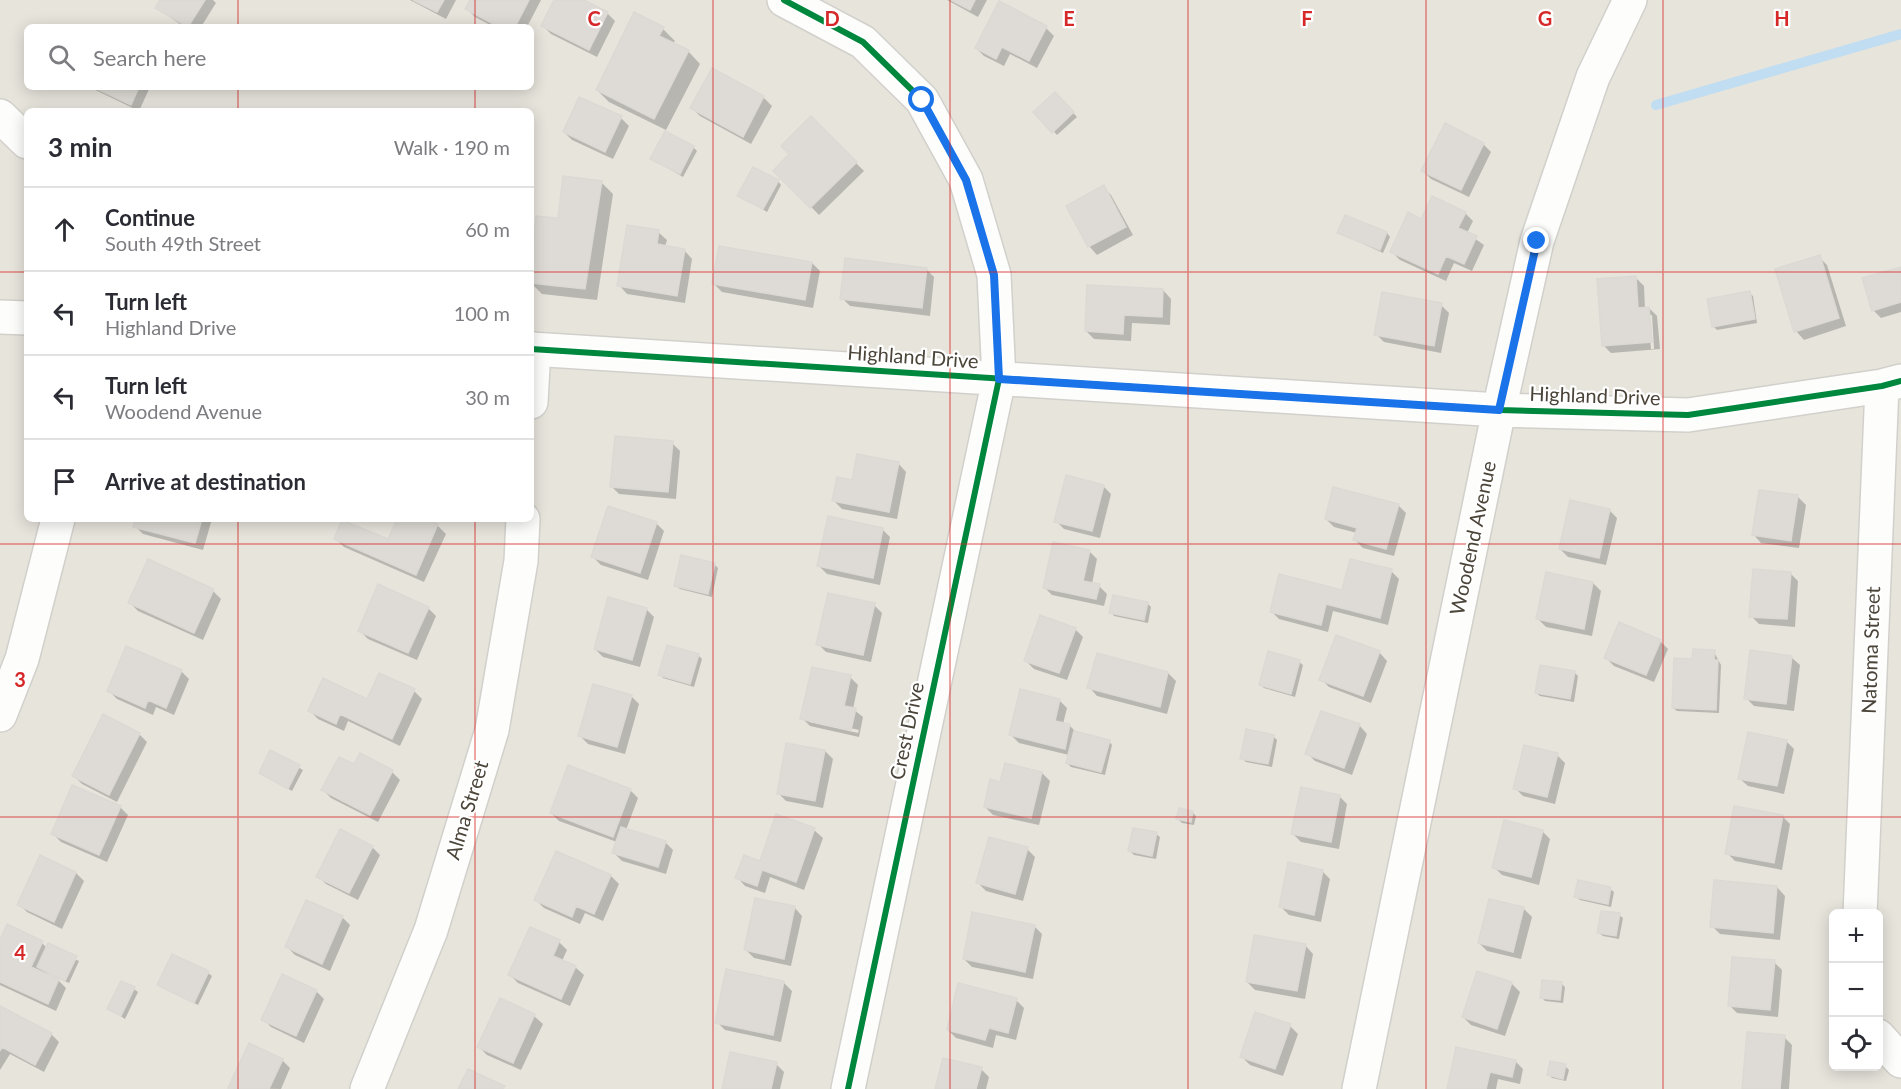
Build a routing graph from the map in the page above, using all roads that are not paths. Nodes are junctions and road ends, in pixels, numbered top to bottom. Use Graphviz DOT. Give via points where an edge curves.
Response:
graph roads {
  1 [pos="784,0"];
  2 [pos="1630,0"];
  3 [pos="0,116"];
  4 [pos="24,139"];
  5 [pos="0,317"];
  6 [pos="24,318"];
  7 [pos="534,349"];
  8 [pos="999,379"];
  9 [pos="1892,384"];
  10 [pos="1499,410"];
  11 [pos="57,522"];
  12 [pos="524,522"];
  13 [pos="0,715"];
  14 [pos="1860,909"];
  15 [pos="1883,1041"];
  16 [pos="1901,1061"];
  17 [pos="367,1089"];
  18 [pos="848,1089"];
  19 [pos="1359,1089"];
  1 -- 8 [label="street, Crest Drive" via="863,42 922,100 966,180 994,275"];
  2 -- 10 [label="street, Woodend Avenue" via="1593,77 1537,241"];
  3 -- 4 [label="street"];
  5 -- 6 [label="street"];
  7 -- 8 [label="street, Highland Drive"];
  8 -- 10 [label="street, Highland Drive"];
  8 -- 18 [label="street, Crest Drive"];
  9 -- 10 [label="street, Highland Drive" via="1688,415"];
  9 -- 14 [label="street, Natoma Street"];
  10 -- 19 [label="street, Woodend Avenue"];
  11 -- 13 [label="street" via="22,658"];
  12 -- 17 [label="street, Alma Street" via="521,561 492,730 431,930"];
  15 -- 16 [label="street"];
}
